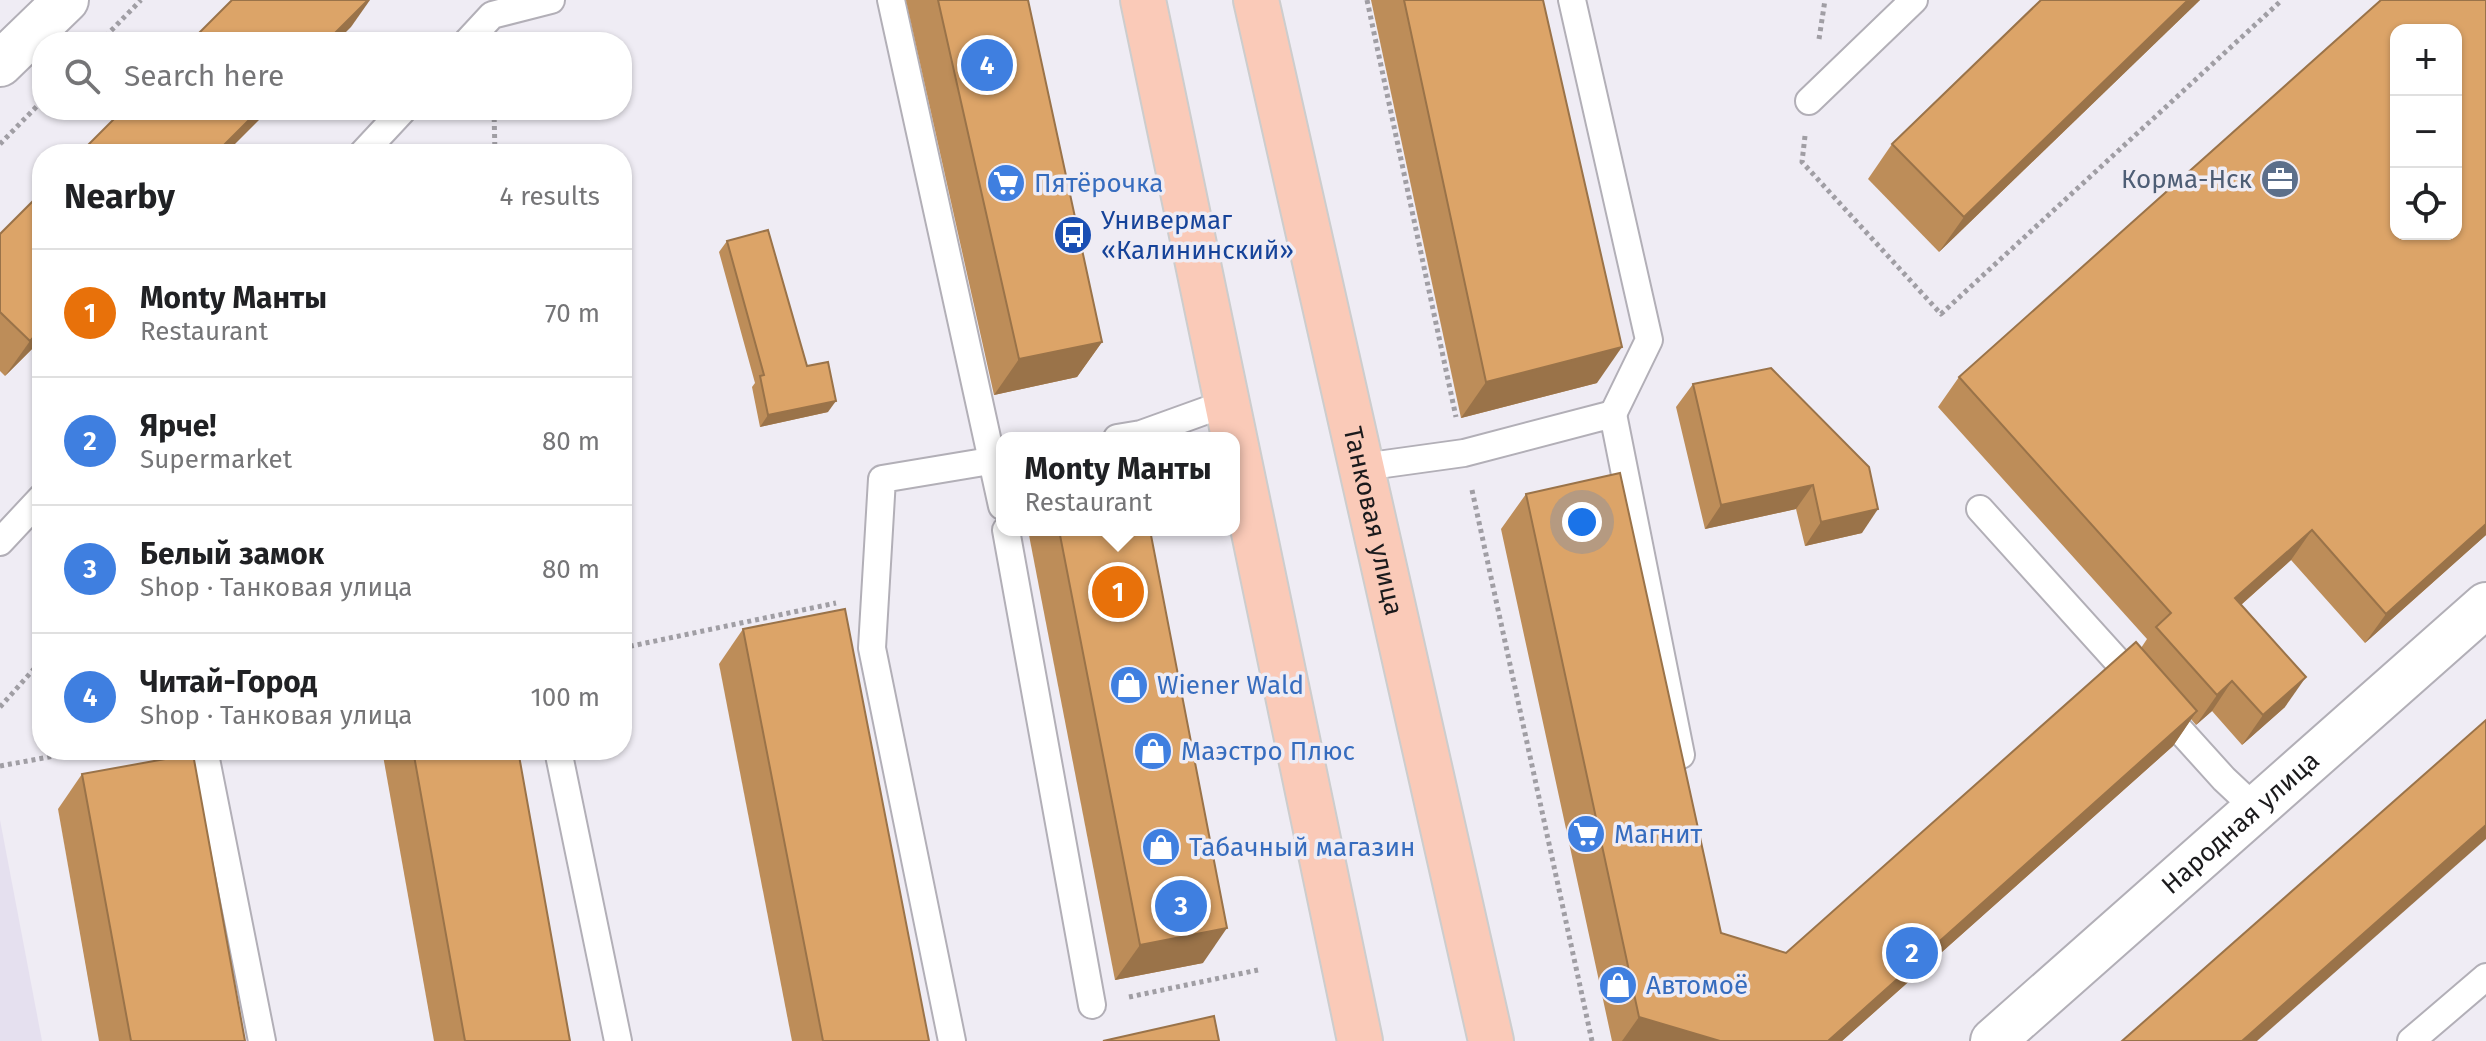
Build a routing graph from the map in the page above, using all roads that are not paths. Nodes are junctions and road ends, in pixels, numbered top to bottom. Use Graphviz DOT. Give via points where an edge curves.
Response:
graph roads {
  1 [pos="66,0"];
  2 [pos="551,0"];
  3 [pos="891,0"];
  4 [pos="1143,0"];
  5 [pos="1256,0"];
  6 [pos="1572,0"];
  7 [pos="1914,0"];
  8 [pos="484,8"];
  9 [pos="33,32"];
  10 [pos="472,32"];
  11 [pos="32,33"];
  12 [pos="0,64"];
  13 [pos="1809,101"];
  14 [pos="394,120"];
  15 [pos="371,144"];
  16 [pos="1227,403"];
  17 [pos="1613,414"];
  18 [pos="1147,432"];
  19 [pos="1233,432"];
  20 [pos="996,450"];
  21 [pos="996,459"];
  22 [pos="1240,465"];
  23 [pos="1363,467"];
  24 [pos="32,508"];
  25 [pos="1980,509"];
  26 [pos="1007,536"];
  27 [pos="0,542"];
  28 [pos="2486,605"];
  29 [pos="206,760"];
  30 [pos="560,760"];
  31 [pos="1687,783"];
  32 [pos="2256,809"];
  33 [pos="2486,977"];
  34 [pos="1092,1005"];
  35 [pos="262,1041"];
  36 [pos="618,1041"];
  37 [pos="952,1041"];
  38 [pos="1360,1041"];
  39 [pos="1491,1041"];
  40 [pos="1993,1041"];
  41 [pos="2411,1041"];
  1 -- 9 [label="street"];
  2 -- 8 [label="lane"];
  3 -- 20 [label="lane"];
  4 -- 16 [label="highway"];
  5 -- 23 [label="highway, Танковая улица"];
  6 -- 17 [label="lane" via="1649,340"];
  7 -- 13 [label="lane"];
  8 -- 10 [label="lane"];
  11 -- 12 [label="street"];
  14 -- 15 [label="lane"];
  16 -- 18 [label="lane"];
  16 -- 19 [label="highway"];
  17 -- 23 [label="lane" via="1464,453"];
  17 -- 31 [label="lane"];
  21 -- 37 [label="lane" via="882,479 872,648"];
  22 -- 38 [label="highway"];
  23 -- 39 [label="highway, Танковая улица"];
  24 -- 27 [label="lane"];
  25 -- 32 [label="lane"];
  26 -- 34 [label="lane"];
  28 -- 32 [label="street, Народная улица"];
  29 -- 35 [label="lane"];
  30 -- 36 [label="lane"];
  32 -- 40 [label="street, Народная улица"];
  33 -- 41 [label="lane"];
}
